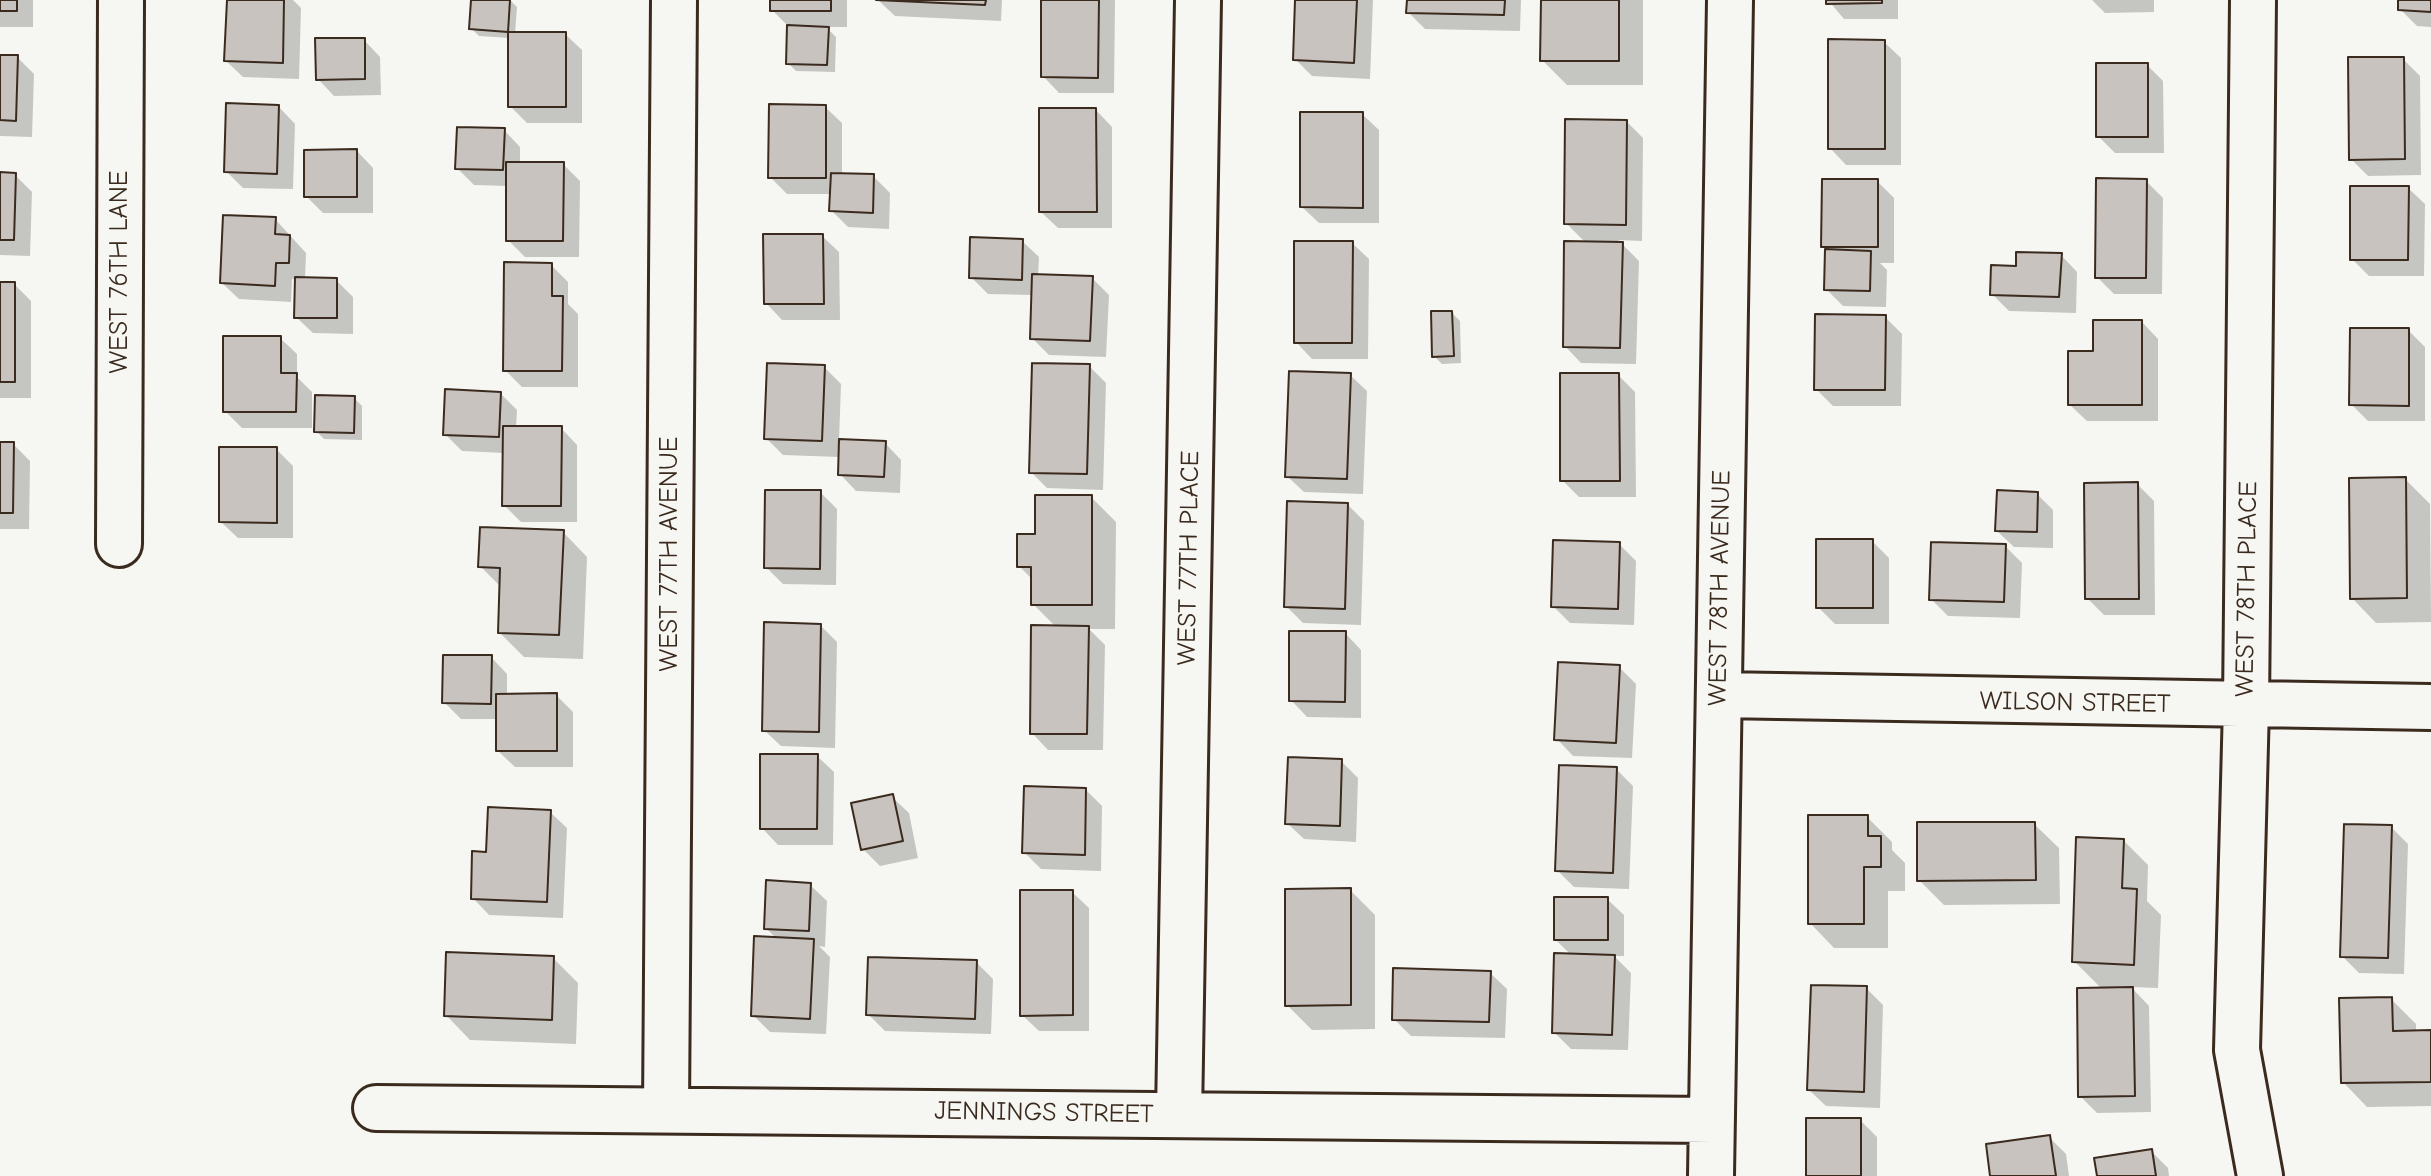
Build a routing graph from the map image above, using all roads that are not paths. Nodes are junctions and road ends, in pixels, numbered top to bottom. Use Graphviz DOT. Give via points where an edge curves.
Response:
graph roads {
  1 [pos="121,0"];
  2 [pos="674,0"];
  3 [pos="1198,0"];
  4 [pos="1730,0"];
  5 [pos="2253,0"];
  6 [pos="119,544"];
  7 [pos="1719,695"];
  8 [pos="2246,706"];
  9 [pos="2431,707"];
  10 [pos="376,1108"];
  11 [pos="666,1109"];
  12 [pos="1179,1115"];
  13 [pos="1712,1120"];
  14 [pos="1711,1176"];
  15 [pos="2260,1176"];
  1 -- 6 [label="street, WEST 76TH LANE"];
  2 -- 11 [label="street, WEST 77TH AVENUE"];
  3 -- 12 [label="street, WEST 77TH PLACE"];
  4 -- 7 [label="street, WEST 78TH AVENUE"];
  5 -- 8 [label="street, WEST 78TH PLACE"];
  7 -- 8 [label="street, WILSON STREET"];
  7 -- 13 [label="street, WEST 78TH AVENUE"];
  8 -- 9 [label="street, WILSON STREET"];
  8 -- 15 [label="street, WEST 78TH PLACE" via="2237,1050"];
  10 -- 11 [label="street, JENNINGS STREET"];
  11 -- 12 [label="street, JENNINGS STREET"];
  12 -- 13 [label="street, JENNINGS STREET"];
  13 -- 14 [label="street, WEST 78TH AVENUE"];
}
